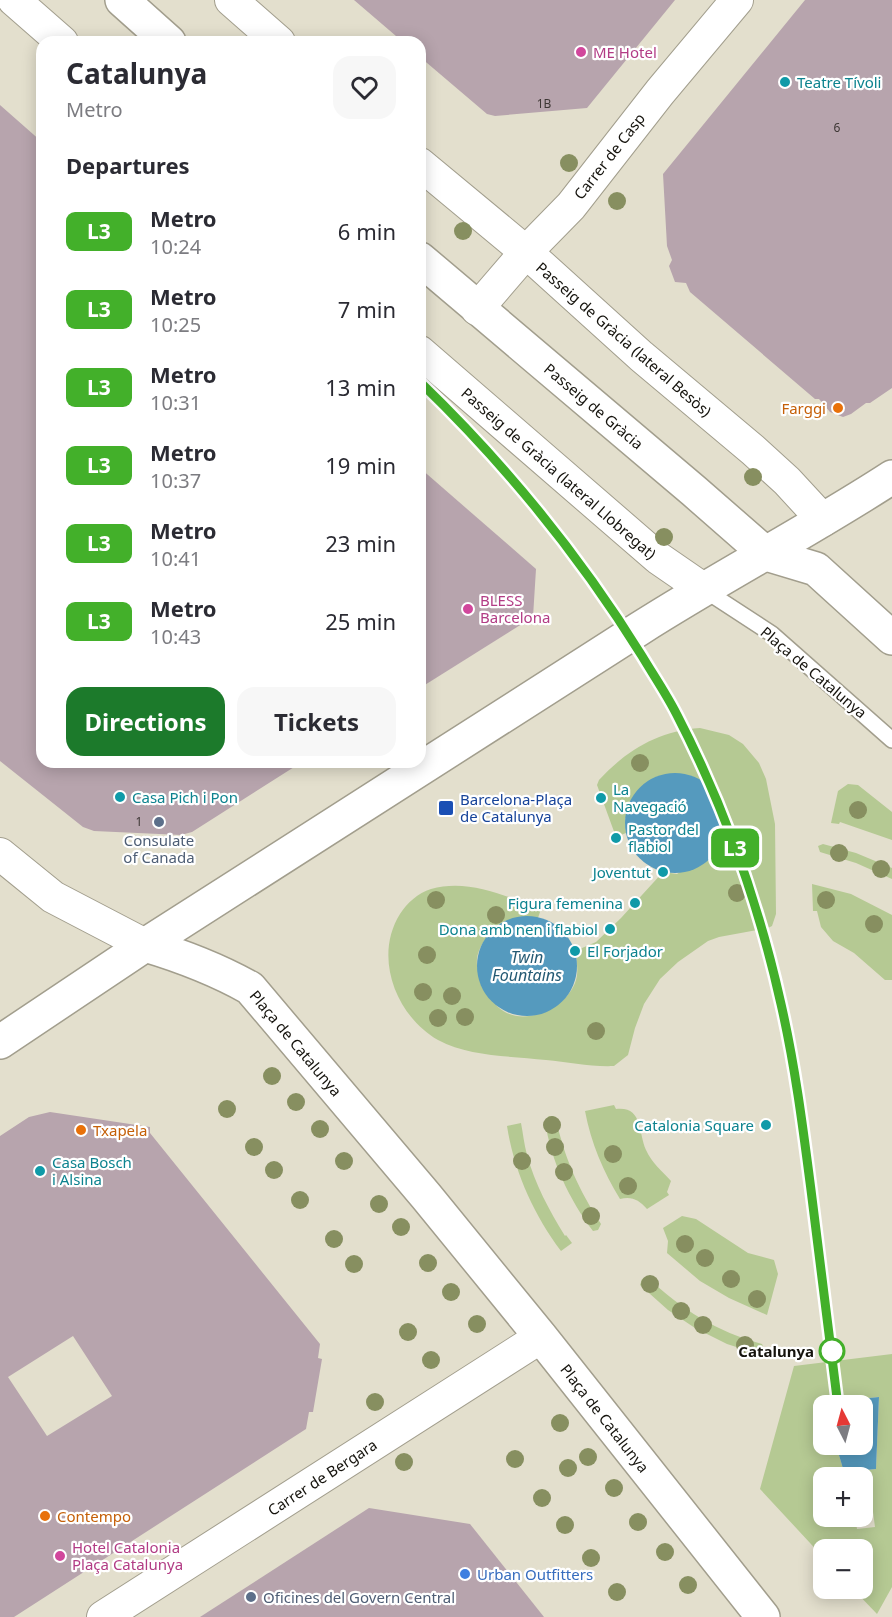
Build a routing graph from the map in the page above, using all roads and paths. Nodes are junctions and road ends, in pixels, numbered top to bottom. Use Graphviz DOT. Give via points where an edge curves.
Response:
graph roads {
  1 [pos="14,0"];
  2 [pos="122,0"];
  3 [pos="231,0"];
  4 [pos="737,0"];
  5 [pos="55,36"];
  6 [pos="163,36"];
  7 [pos="272,36"];
  8 [pos="426,169"];
  9 [pos="526,252"];
  10 [pos="426,264"];
  11 [pos="477,309"];
  12 [pos="426,357"];
  13 [pos="892,477"];
  14 [pos="823,520"];
  15 [pos="766,554"];
  16 [pos="816,569"];
  17 [pos="702,589"];
  18 [pos="892,638"];
  19 [pos="892,740"];
  20 [pos="426,765"];
  21 [pos="422,768"];
  22 [pos="0,854"];
  23 [pos="145,945"];
  24 [pos="0,1042"];
  25 [pos="541,1337"];
  26 [pos="103,1617"];
  27 [pos="763,1617"];
  1 -- 5 [label="street"];
  2 -- 6 [label="main road"];
  3 -- 7 [label="street"];
  4 -- 9 [label="street, Carrer de Casp" via="571,206"];
  8 -- 9 [label="street, Passeig de Gràcia (lateral Besòs)"];
  9 -- 11 [label="street, Carrer de Casp"];
  9 -- 14 [label="street, Passeig de Gràcia (lateral Besòs)" via="753,450"];
  10 -- 11 [label="main road, Passeig de Gràcia"];
  11 -- 15 [label="main road, Passeig de Gràcia"];
  12 -- 17 [label="street, Passeig de Gràcia (lateral Llobregat)" via="658,558"];
  13 -- 14 [label="main road"];
  14 -- 15 [label="main road"];
  14 -- 16 [label="main road"];
  15 -- 16 [label="main road"];
  15 -- 17 [label="main road"];
  16 -- 18 [label="main road"];
  17 -- 19 [label="lane, Plaça de Catalunya" via="772,634"];
  17 -- 20 [label="main road"];
  21 -- 23 [label="main road"];
  22 -- 23 [label="street" via="52,897"];
  23 -- 24 [label="main road"];
  23 -- 25 [label="main road, Plaça de Catalunya" via="219,970 250,988"];
  25 -- 26 [label="street, Carrer de Bergara"];
  25 -- 27 [label="main road, Plaça de Catalunya"];
}
